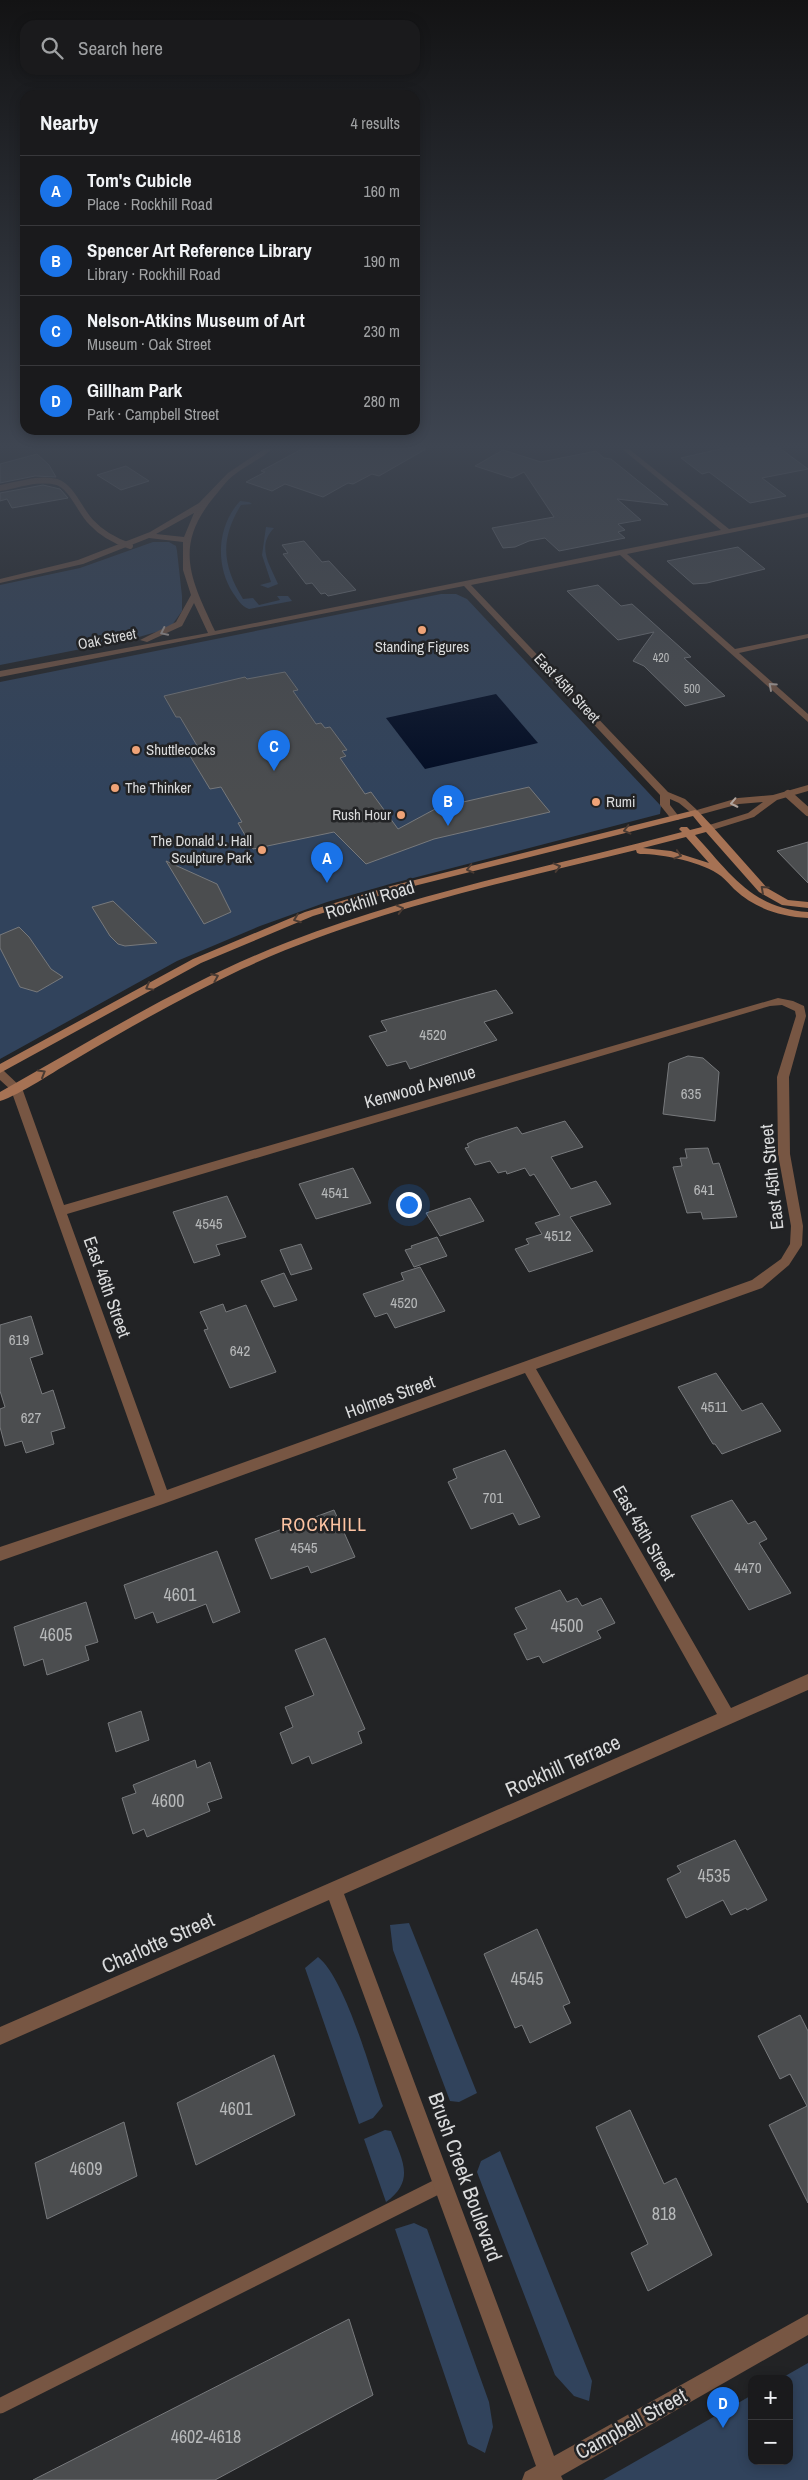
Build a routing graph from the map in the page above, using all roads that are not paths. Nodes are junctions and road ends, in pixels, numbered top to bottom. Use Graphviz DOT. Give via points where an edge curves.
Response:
graph roads {
  1 [pos="74,565"];
  2 [pos="185,565"];
  3 [pos="563,565"];
  4 [pos="635,565"];
  5 [pos="0,581"];
  6 [pos="466,584"];
  7 [pos="194,596"];
  8 [pos="212,633"];
  9 [pos="808,636"];
  10 [pos="111,652"];
  11 [pos="734,652"];
  12 [pos="0,674"];
  13 [pos="808,719"];
  14 [pos="808,788"];
  15 [pos="665,794"];
  16 [pos="788,794"];
  17 [pos="774,798"];
  18 [pos="808,812"];
  19 [pos="695,813"];
  20 [pos="675,818"];
  21 [pos="709,828"];
  22 [pos="688,833"];
  23 [pos="612,853"];
  24 [pos="725,875"];
  25 [pos="808,905"];
  26 [pos="808,915"];
  27 [pos="789,1002"];
  28 [pos="0,1069"];
  29 [pos="0,1074"];
  30 [pos="16,1088"];
  31 [pos="0,1097"];
  32 [pos="60,1211"];
  33 [pos="785,1262"];
  34 [pos="528,1367"];
  35 [pos="163,1498"];
  36 [pos="0,1554"];
  37 [pos="808,1682"];
  38 [pos="727,1717"];
  39 [pos="334,1890"];
  40 [pos="0,2036"];
  41 [pos="443,2184"];
  42 [pos="808,2324"];
  43 [pos="0,2406"];
  44 [pos="544,2477"];
  1 -- 5 [label="street"];
  2 -- 7 [label="street"];
  3 -- 6 [label="street, Oak Street"];
  4 -- 11 [label="street"];
  6 -- 8 [label="street, Oak Street"];
  6 -- 15 [label="street, East 45th Street"];
  7 -- 8 [label="street"];
  7 -- 10 [label="street, one-way" via="179,624"];
  8 -- 10 [label="street, Oak Street"];
  9 -- 11 [label="street"];
  10 -- 12 [label="street, Oak Street"];
  13 -- 11 [label="street, one-way"];
  14 -- 16 [label="street, Rockhill Road"];
  15 -- 19 [label="street, East 45th Street" via="682,801"];
  15 -- 20 [label="street, East 45th Street" via="665,805"];
  16 -- 17 [label="street, Rockhill Road"];
  16 -- 18 [label="lane"];
  17 -- 19 [label="street, Rockhill Road, one-way" via="738,801"];
  17 -- 21 [label="street, Rockhill Road" via="751,815"];
  19 -- 20 [label="main road, Rockhill Road"];
  19 -- 21 [label="main road, East 45th Street"];
  20 -- 22 [label="main road, East 45th Street"];
  20 -- 28 [label="main road, Rockhill Road, one-way" via="395,888 309,914 197,961"];
  21 -- 22 [label="main road, Rockhill Road"];
  25 -- 21 [label="main road, East 45th Street, one-way" via="786,903 763,890"];
  22 -- 23 [label="main road, Rockhill Road"];
  22 -- 24 [label="main road, East 45th Street"];
  23 -- 24 [label="main road, one-way" via="665,851"];
  30 -- 23 [label="main road, Rockhill Road, one-way" via="205,981 292,944 377,915"];
  24 -- 26 [label="main road" via="748,896 771,910"];
  27 -- 32 [label="street, Kenwood Avenue" via="769,1003"];
  27 -- 33 [label="street, East 45th Street" via="800,1009 801,1016 783,1077 784,1154 797,1226 796,1245"];
  29 -- 30 [label="street"];
  30 -- 31 [label="main road, Rockhill Road"];
  30 -- 32 [label="street, East 46th Street"];
  32 -- 35 [label="street, East 46th Street"];
  33 -- 34 [label="street, Holmes Street" via="757,1284"];
  34 -- 35 [label="street, Holmes Street"];
  34 -- 38 [label="street, East 45th Street"];
  35 -- 36 [label="street, Holmes Street"];
  37 -- 38 [label="street, Rockhill Terrace"];
  38 -- 39 [label="street, Rockhill Terrace"];
  39 -- 40 [label="street, Charlotte Street"];
  39 -- 41 [label="street, Brush Creek Boulevard"];
  41 -- 43 [label="lane"];
  41 -- 44 [label="street, Brush Creek Boulevard"];
  42 -- 44 [label="street, Campbell Street"];
}
